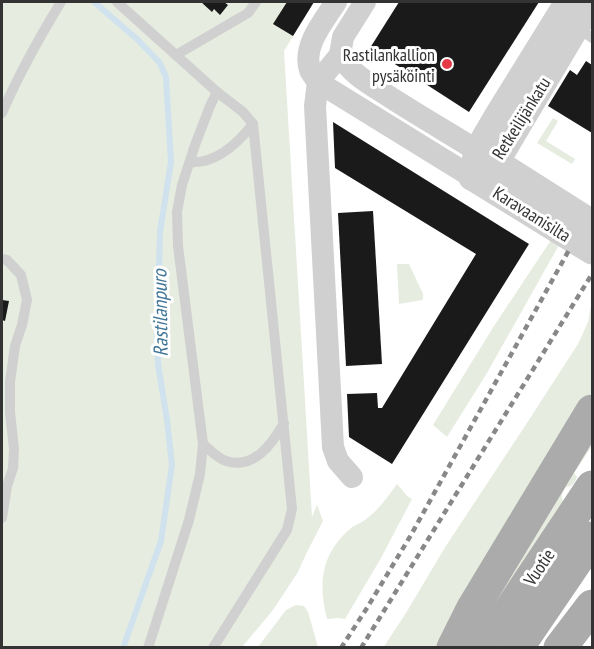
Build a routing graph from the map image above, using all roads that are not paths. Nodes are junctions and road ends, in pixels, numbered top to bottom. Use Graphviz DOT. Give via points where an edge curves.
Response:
graph roads {
  1 [pos="61,2"];
  2 [pos="117,2"];
  3 [pos="256,2"];
  4 [pos="336,2"];
  5 [pos="365,2"];
  6 [pos="569,2"];
  7 [pos="591,2"];
  8 [pos="584,33"];
  9 [pos="177,55"];
  10 [pos="340,56"];
  11 [pos="318,82"];
  12 [pos="218,92"];
  13 [pos="2,113"];
  14 [pos="253,124"];
  15 [pos="487,156"];
  16 [pos="190,162"];
  17 [pos="472,177"];
  18 [pos="523,194"];
  19 [pos="577,223"];
  20 [pos="592,251"];
  21 [pos="2,260"];
  22 [pos="7,367"];
  23 [pos="592,411"];
  24 [pos="284,422"];
  25 [pos="203,444"];
  26 [pos="352,477"];
  27 [pos="592,487"];
  28 [pos="4,488"];
  29 [pos="2,518"];
  30 [pos="592,538"];
  31 [pos="592,606"];
  32 [pos="148,648"];
  33 [pos="213,648"];
  34 [pos="453,648"];
  35 [pos="485,648"];
  36 [pos="517,648"];
  37 [pos="560,648"];
  1 -- 13 [label="lane" via="38,38"];
  2 -- 9 [label="lane"];
  3 -- 9 [label="lane" via="248,13"];
  4 -- 11 [label="street" via="308,58"];
  5 -- 10 [label="street" via="343,37"];
  6 -- 8 [label="lane" via="570,12"];
  6 -- 15 [label="street, Retkeilijänkatu" via="502,107"];
  7 -- 8 [label="street, Retkeilijänkatu"];
  8 -- 15 [label="street, Retkeilijänkatu"];
  9 -- 12 [label="lane"];
  10 -- 11 [label="street"];
  10 -- 15 [label="street" via="358,76"];
  11 -- 17 [label="street"];
  11 -- 26 [label="street" via="315,106 333,447 338,461"];
  12 -- 14 [label="lane"];
  12 -- 16 [label="lane"];
  14 -- 16 [label="lane" via="231,147 210,159"];
  14 -- 24 [label="lane"];
  15 -- 17 [label="street, Retkeilijänkatu"];
  15 -- 18 [label="street, Karavaanisilta"];
  16 -- 25 [label="lane" via="178,206 178,246"];
  17 -- 18 [label="street, Karavaanisilta"];
  18 -- 19 [label="street, Karavaanisilta"];
  19 -- 20 [label="street, Karavaanisilta"];
  21 -- 22 [label="lane" via="7,260 21,275 27,300"];
  22 -- 28 [label="lane" via="14,449 13,468"];
  23 -- 34 [label="main road"];
  24 -- 25 [label="lane" via="275,439 250,461 225,461"];
  24 -- 33 [label="lane" via="292,509 289,522"];
  25 -- 32 [label="lane" via="189,520"];
  27 -- 35 [label="main road, Vuotie"];
  28 -- 29 [label="lane"];
  30 -- 36 [label="main road, Vuotie"];
  31 -- 37 [label="main road"];
}
